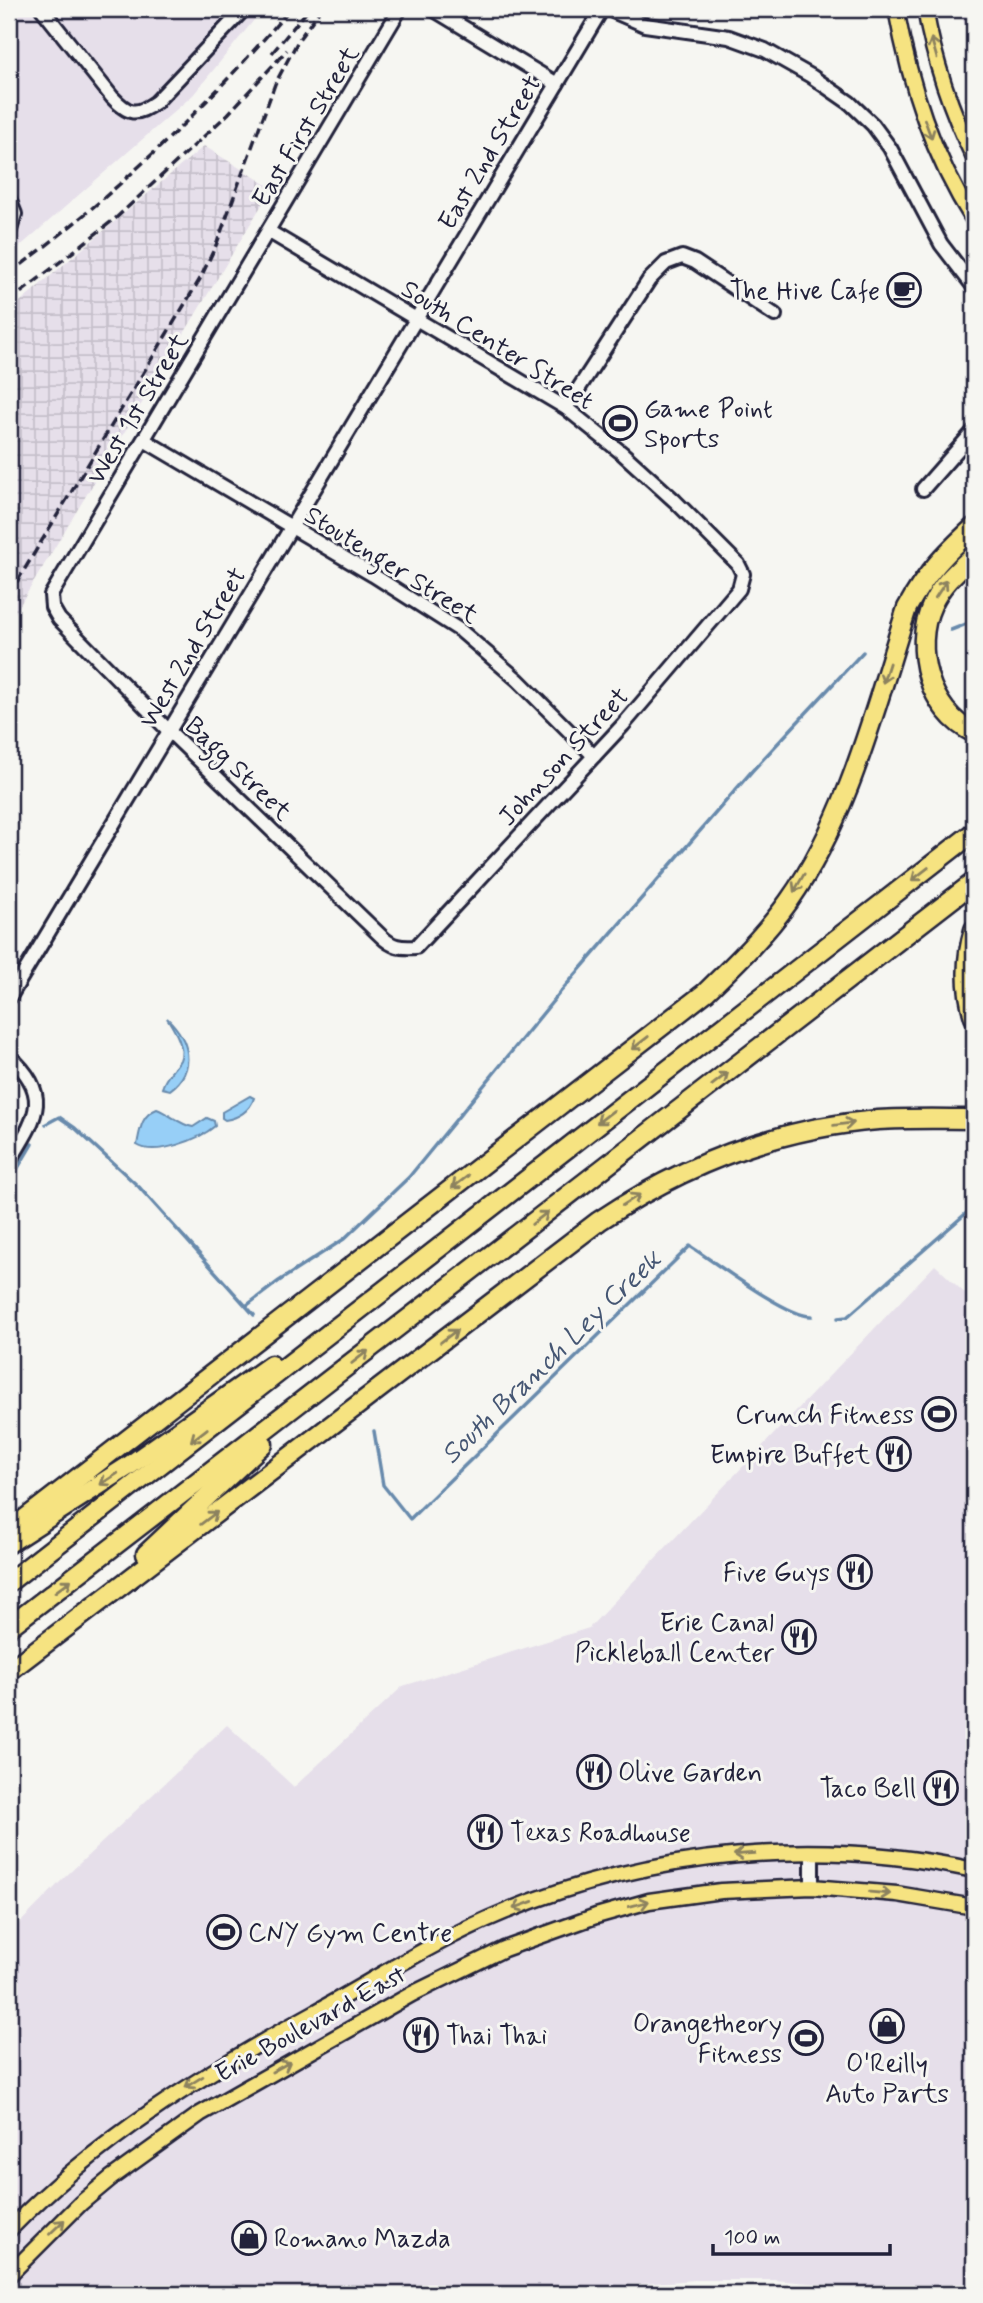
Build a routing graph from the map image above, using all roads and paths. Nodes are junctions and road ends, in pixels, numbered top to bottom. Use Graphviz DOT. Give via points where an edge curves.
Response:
graph roads {
  1 [pos="42,9"];
  2 [pos="244,9"];
  3 [pos="400,9"];
  4 [pos="433,9"];
  5 [pos="602,9"];
  6 [pos="608,9"];
  7 [pos="897,9"];
  8 [pos="925,9"];
  9 [pos="557,84"];
  10 [pos="974,158"];
  11 [pos="10,200"];
  12 [pos="974,221"];
  13 [pos="268,231"];
  14 [pos="9,233"];
  15 [pos="974,287"];
  16 [pos="775,315"];
  17 [pos="416,319"];
  18 [pos="565,408"];
  19 [pos="974,431"];
  20 [pos="144,440"];
  21 [pos="923,489"];
  22 [pos="291,527"];
  23 [pos="974,527"];
  24 [pos="974,555"];
  25 [pos="743,578"];
  26 [pos="53,609"];
  27 [pos="169,732"];
  28 [pos="974,733"];
  29 [pos="594,756"];
  30 [pos="974,832"];
  31 [pos="974,882"];
  32 [pos="974,930"];
  33 [pos="403,948"];
  34 [pos="9,998"];
  35 [pos="974,1017"];
  36 [pos="9,1056"];
  37 [pos="974,1119"];
  38 [pos="9,1162"];
  39 [pos="444,1241"];
  40 [pos="326,1383"];
  41 [pos="9,1531"];
  42 [pos="9,1543"];
  43 [pos="9,1582"];
  44 [pos="9,1627"];
  45 [pos="38,1649"];
  46 [pos="9,1671"];
  47 [pos="812,1853"];
  48 [pos="974,1870"];
  49 [pos="812,1887"];
  50 [pos="974,1907"];
  51 [pos="9,2230"];
  52 [pos="9,2275"];
  1 -- 2 [label="street" via="112,97 131,112 143,112 156,102"];
  3 -- 13 [label="street, East First Street"];
  4 -- 9 [label="street"];
  5 -- 9 [label="street, East 2nd Street"];
  6 -- 15 [label="street" via="645,25 729,37 765,50 850,103 890,148 941,244"];
  7 -- 12 [label="main road, one-way" via="911,81 933,144"];
  10 -- 8 [label="main road, one-way" via="942,78"];
  9 -- 17 [label="street, East 2nd Street"];
  11 -- 14 [label="street" via="15,215"];
  13 -- 17 [label="street, South Center Street"];
  13 -- 20 [label="street, West 1st Street"];
  16 -- 18 [label="street" via="695,262 682,257 670,261 649,280"];
  17 -- 18 [label="street, South Center Street"];
  17 -- 22 [label="street, West 2nd Street"];
  18 -- 25 [label="street, South Center Street" via="675,501 738,564"];
  19 -- 21 [label="street"];
  20 -- 22 [label="street, Stoutenger Street"];
  20 -- 26 [label="street, West 1st Street" via="51,595"];
  22 -- 27 [label="street, West 2nd Street"];
  22 -- 29 [label="street, Stoutenger Street" via="461,631"];
  23 -- 41 [label="highway, one-way" via="934,564 919,585 907,608 853,776 823,842 789,900 732,967 706,992"];
  28 -- 24 [label="highway, one-way" via="938,698 928,674 924,629 932,604 949,577"];
  25 -- 29 [label="street, Johnson Street" via="695,644"];
  26 -- 27 [label="street, Bagg Street"];
  27 -- 33 [label="street, Bagg Street" via="381,936"];
  27 -- 34 [label="street, West 2nd Street"];
  29 -- 33 [label="street, Johnson Street" via="423,941"];
  30 -- 39 [label="highway, one-way"];
  40 -- 31 [label="highway, one-way"];
  32 -- 35 [label="highway" via="966,979"];
  36 -- 38 [label="street" via="36,1091 29,1129"];
  45 -- 37 [label="highway, one-way" via="636,1196 724,1154 790,1134 878,1120"];
  39 -- 42 [label="highway, one-way" via="130,1465"];
  39 -- 43 [label="highway, one-way"];
  44 -- 40 [label="highway, one-way"];
  40 -- 45 [label="highway"];
  45 -- 46 [label="highway"];
  47 -- 48 [label="main road, Erie Boulevard East" via="892,1857"];
  47 -- 49 [label="street"];
  47 -- 51 [label="main road, Erie Boulevard East, one-way" via="731,1855 664,1864 586,1883 503,1912 397,1966 168,2098 85,2161"];
  49 -- 50 [label="main road, Erie Boulevard East, one-way"];
  52 -- 49 [label="main road, Erie Boulevard East, one-way" via="81,2203 170,2134 236,2092 459,1969 596,1916 649,1901 722,1891"];
}
